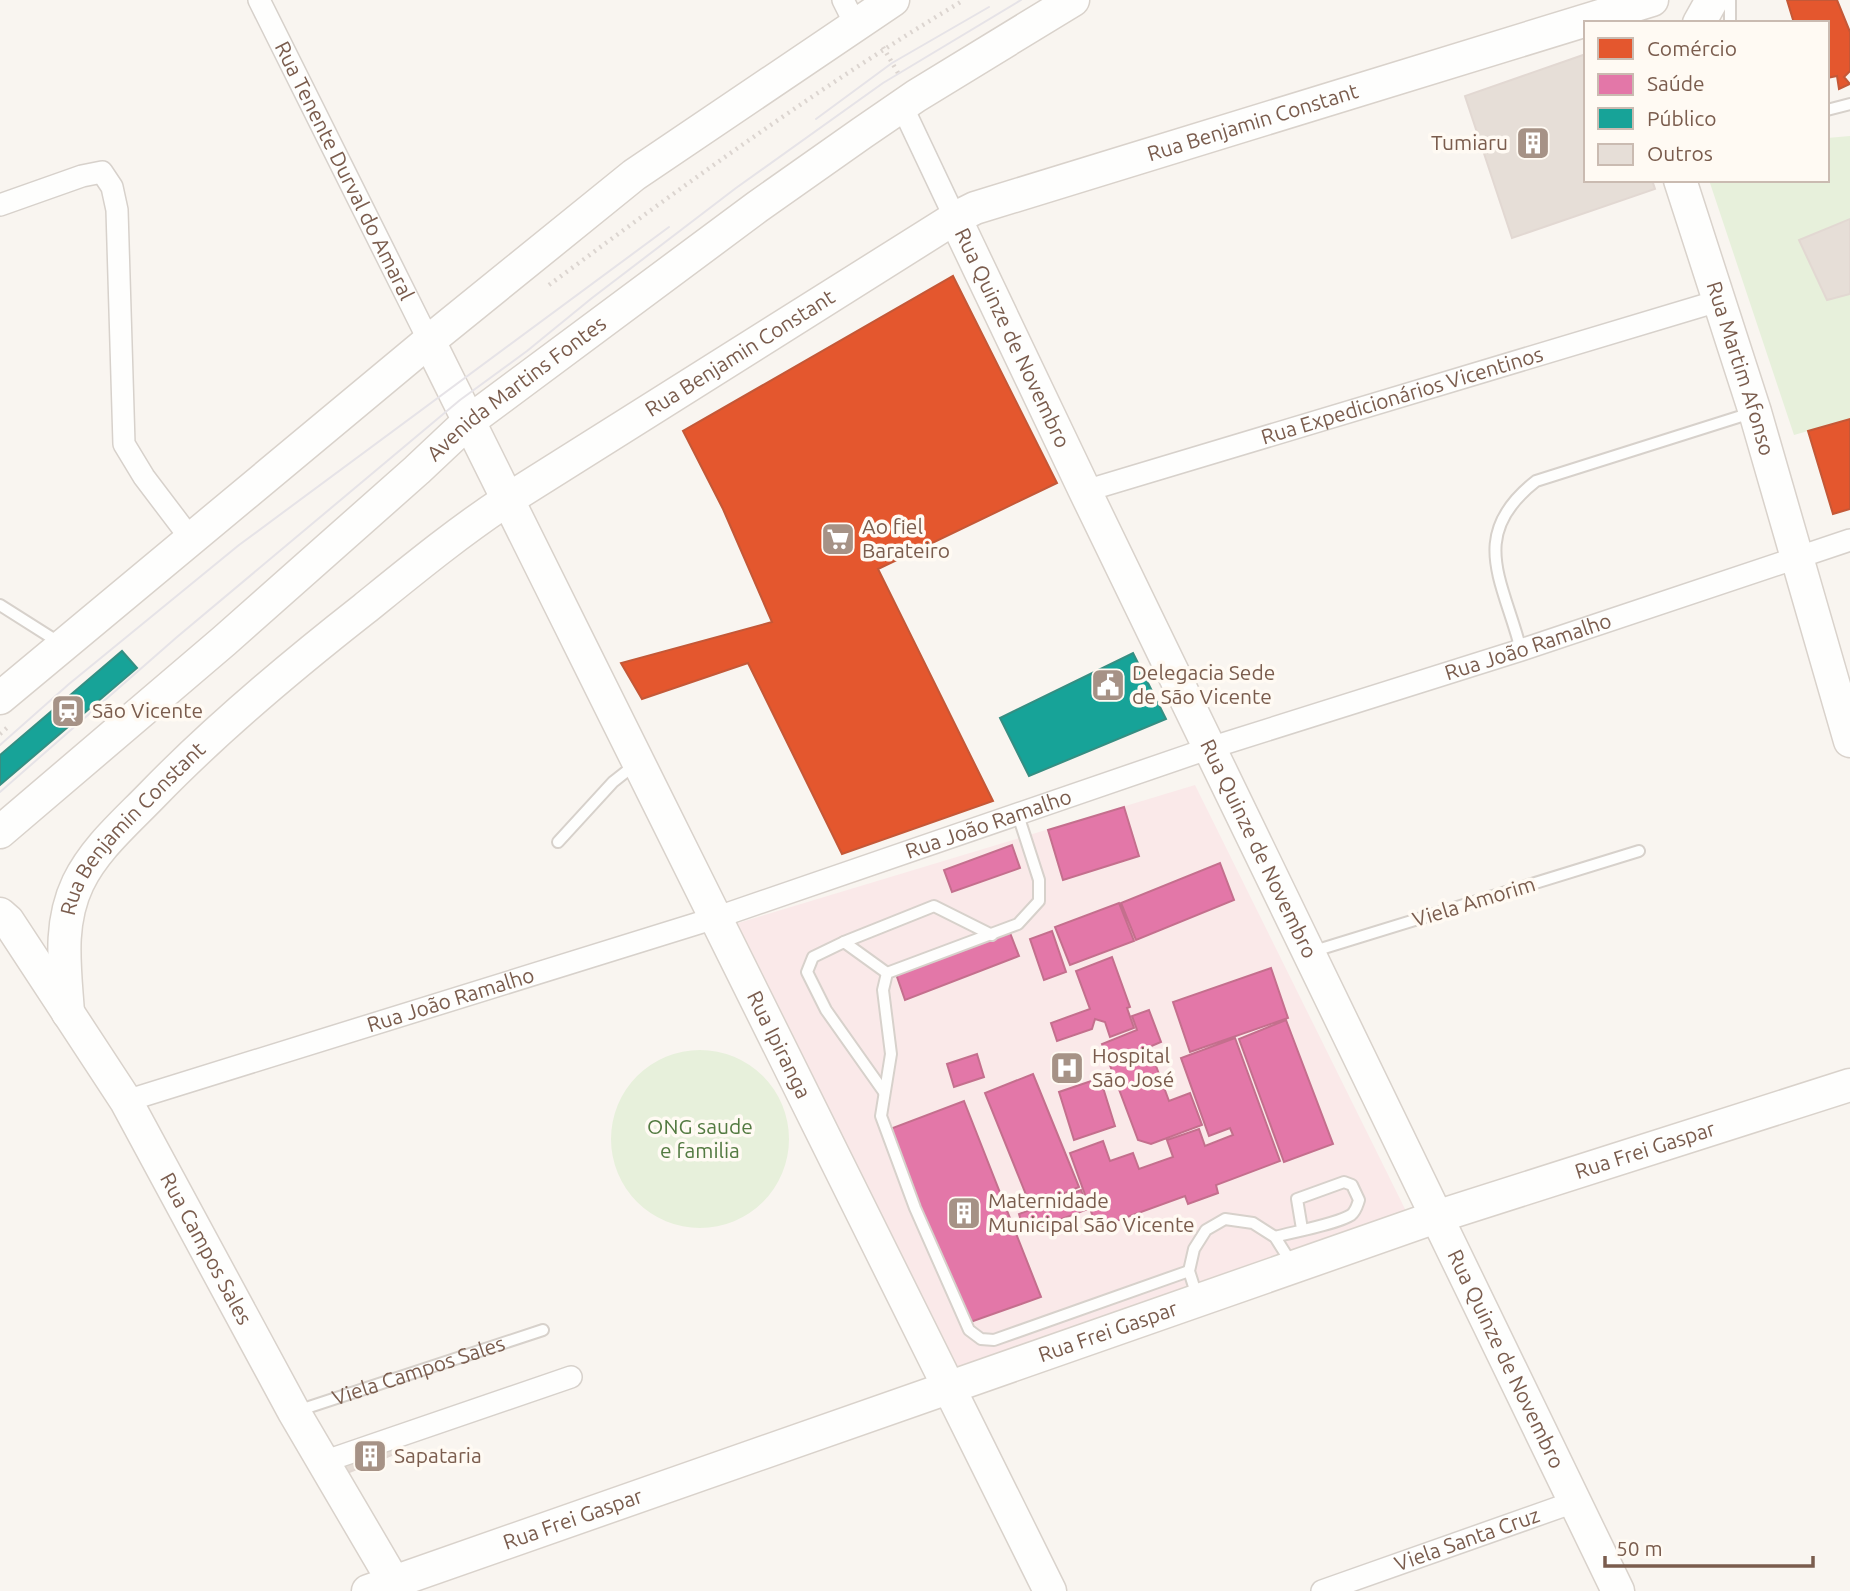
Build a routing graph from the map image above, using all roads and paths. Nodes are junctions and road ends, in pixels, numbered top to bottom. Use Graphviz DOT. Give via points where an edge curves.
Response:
graph roads {
  1 [pos="259,0"];
  2 [pos="893,0"];
  3 [pos="964,0"];
  4 [pos="1073,0"];
  5 [pos="1652,0"];
  6 [pos="1712,0"];
  7 [pos="1730,0"];
  8 [pos="859,21"];
  9 [pos="1700,21"];
  10 [pos="1730,21"];
  11 [pos="883,48"];
  12 [pos="903,95"];
  13 [pos="1850,104"];
  14 [pos="1829,109"];
  15 [pos="1681,182"];
  16 [pos="0,205"];
  17 [pos="956,218"];
  18 [pos="541,291"];
  19 [pos="1718,301"];
  20 [pos="429,341"];
  21 [pos="1755,412"];
  22 [pos="468,422"];
  23 [pos="1085,491"];
  24 [pos="507,499"];
  25 [pos="191,539"];
  26 [pos="1850,540"];
  27 [pos="1797,557"];
  28 [pos="0,605"];
  29 [pos="62,645"];
  30 [pos="1521,650"];
  31 [pos="5,712"];
  32 [pos="0,734"];
  33 [pos="1850,741"];
  34 [pos="1210,748"];
  35 [pos="639,761"];
  36 [pos="1018,815"];
  37 [pos="0,832"];
  38 [pos="558,842"];
  39 [pos="1639,851"];
  40 [pos="0,914"];
  41 [pos="715,918"];
  42 [pos="992,935"];
  43 [pos="844,942"];
  44 [pos="1309,953"];
  45 [pos="887,973"];
  46 [pos="68,1013"];
  47 [pos="1850,1085"];
  48 [pos="884,1092"];
  49 [pos="126,1101"];
  50 [pos="1436,1217"];
  51 [pos="1302,1230"];
  52 [pos="1275,1237"];
  53 [pos="1294,1266"];
  54 [pos="1194,1286"];
  55 [pos="543,1330"];
  56 [pos="571,1377"];
  57 [pos="951,1388"];
  58 [pos="294,1412"];
  59 [pos="323,1462"];
  60 [pos="1574,1502"];
  61 [pos="387,1588"];
  62 [pos="1050,1591"];
  63 [pos="1322,1591"];
  64 [pos="1618,1591"];
  1 -- 20 [label="street, Rua Tenente Durval do Amaral"];
  2 -- 8 [label="street"];
  3 -- 11 [label="path"];
  4 -- 12 [label="street, Avenida Martins Fontes"];
  5 -- 17 [label="street, Rua Benjamin Constant" via="1000,199"];
  6 -- 9 [label="street"];
  7 -- 10 [label="lane"];
  8 -- 11 [label="path"];
  8 -- 20 [label="street" via="634,175"];
  11 -- 12 [label="path"];
  11 -- 18 [label="path"];
  12 -- 17 [label="street, Rua Quinze de Novembro"];
  12 -- 22 [label="street, Avenida Martins Fontes"];
  13 -- 14 [label="lane"];
  15 -- 19 [label="street, Rua Martim Afonso"];
  16 -- 25 [label="street" via="102,172 112,187 117,210 124,444"];
  17 -- 23 [label="street, Rua Quinze de Novembro"];
  17 -- 24 [label="street, Rua Benjamin Constant"];
  19 -- 21 [label="street, Rua Martim Afonso"];
  19 -- 23 [label="street, Rua Expedicionários Vicentinos"];
  20 -- 22 [label="street"];
  20 -- 25 [label="street"];
  21 -- 27 [label="street, Rua Martim Afonso"];
  21 -- 30 [label="lane" via="1536,481 1520,494 1496,530 1493,553"];
  22 -- 24 [label="street"];
  22 -- 37 [label="street, Avenida Martins Fontes" via="234,632"];
  23 -- 34 [label="street, Rua Quinze de Novembro"];
  24 -- 35 [label="street, Rua Ipiranga"];
  24 -- 46 [label="street, Rua Benjamin Constant" via="245,706 98,851 78,883 66,917 63,947"];
  25 -- 29 [label="street"];
  26 -- 27 [label="street, Rua João Ramalho"];
  27 -- 30 [label="street, Rua João Ramalho"];
  27 -- 33 [label="street, Rua Martim Afonso"];
  28 -- 29 [label="lane"];
  29 -- 31 [label="street"];
  30 -- 34 [label="street, Rua João Ramalho"];
  31 -- 32 [label="path"];
  34 -- 36 [label="street, Rua João Ramalho"];
  34 -- 44 [label="street, Rua Quinze de Novembro"];
  35 -- 38 [label="lane" via="612,782"];
  35 -- 41 [label="street, Rua Ipiranga"];
  36 -- 41 [label="street, Rua João Ramalho"];
  36 -- 42 [label="lane" via="1039,880 1039,901 1018,925"];
  39 -- 44 [label="lane, Viela Amorim"];
  40 -- 46 [label="street, Rua Campos Sales"];
  41 -- 49 [label="street, Rua João Ramalho"];
  41 -- 57 [label="street, Rua Ipiranga"];
  42 -- 43 [label="lane" via="934,906"];
  42 -- 45 [label="lane"];
  43 -- 45 [label="lane"];
  43 -- 48 [label="lane" via="813,957 807,972 826,1010"];
  44 -- 50 [label="street, Rua Quinze de Novembro"];
  45 -- 48 [label="lane" via="883,990 891,1054"];
  46 -- 49 [label="street, Rua Campos Sales"];
  47 -- 50 [label="street, Rua Frei Gaspar"];
  48 -- 54 [label="lane" via="881,1116 915,1208 969,1330 981,1339 994,1340"];
  49 -- 58 [label="street, Rua Campos Sales"];
  50 -- 53 [label="street, Rua Frei Gaspar"];
  50 -- 60 [label="street, Rua Quinze de Novembro"];
  51 -- 51 [label="lane" via="1348,1217 1359,1200 1352,1185 1344,1182 1297,1199"];
  51 -- 52 [label="lane"];
  52 -- 53 [label="lane"];
  52 -- 54 [label="lane" via="1253,1223 1225,1219 1206,1230 1194,1249"];
  53 -- 54 [label="street, Rua Frei Gaspar"];
  54 -- 57 [label="street, Rua Frei Gaspar"];
  55 -- 58 [label="lane, Viela Campos Sales"];
  56 -- 59 [label="street"];
  57 -- 61 [label="street, Rua Frei Gaspar"];
  57 -- 62 [label="street, Rua Ipiranga"];
  58 -- 59 [label="street, Rua Campos Sales"];
  59 -- 61 [label="street, Rua Campos Sales"];
  60 -- 63 [label="street, Viela Santa Cruz"];
  60 -- 64 [label="street, Rua Quinze de Novembro"];
}
